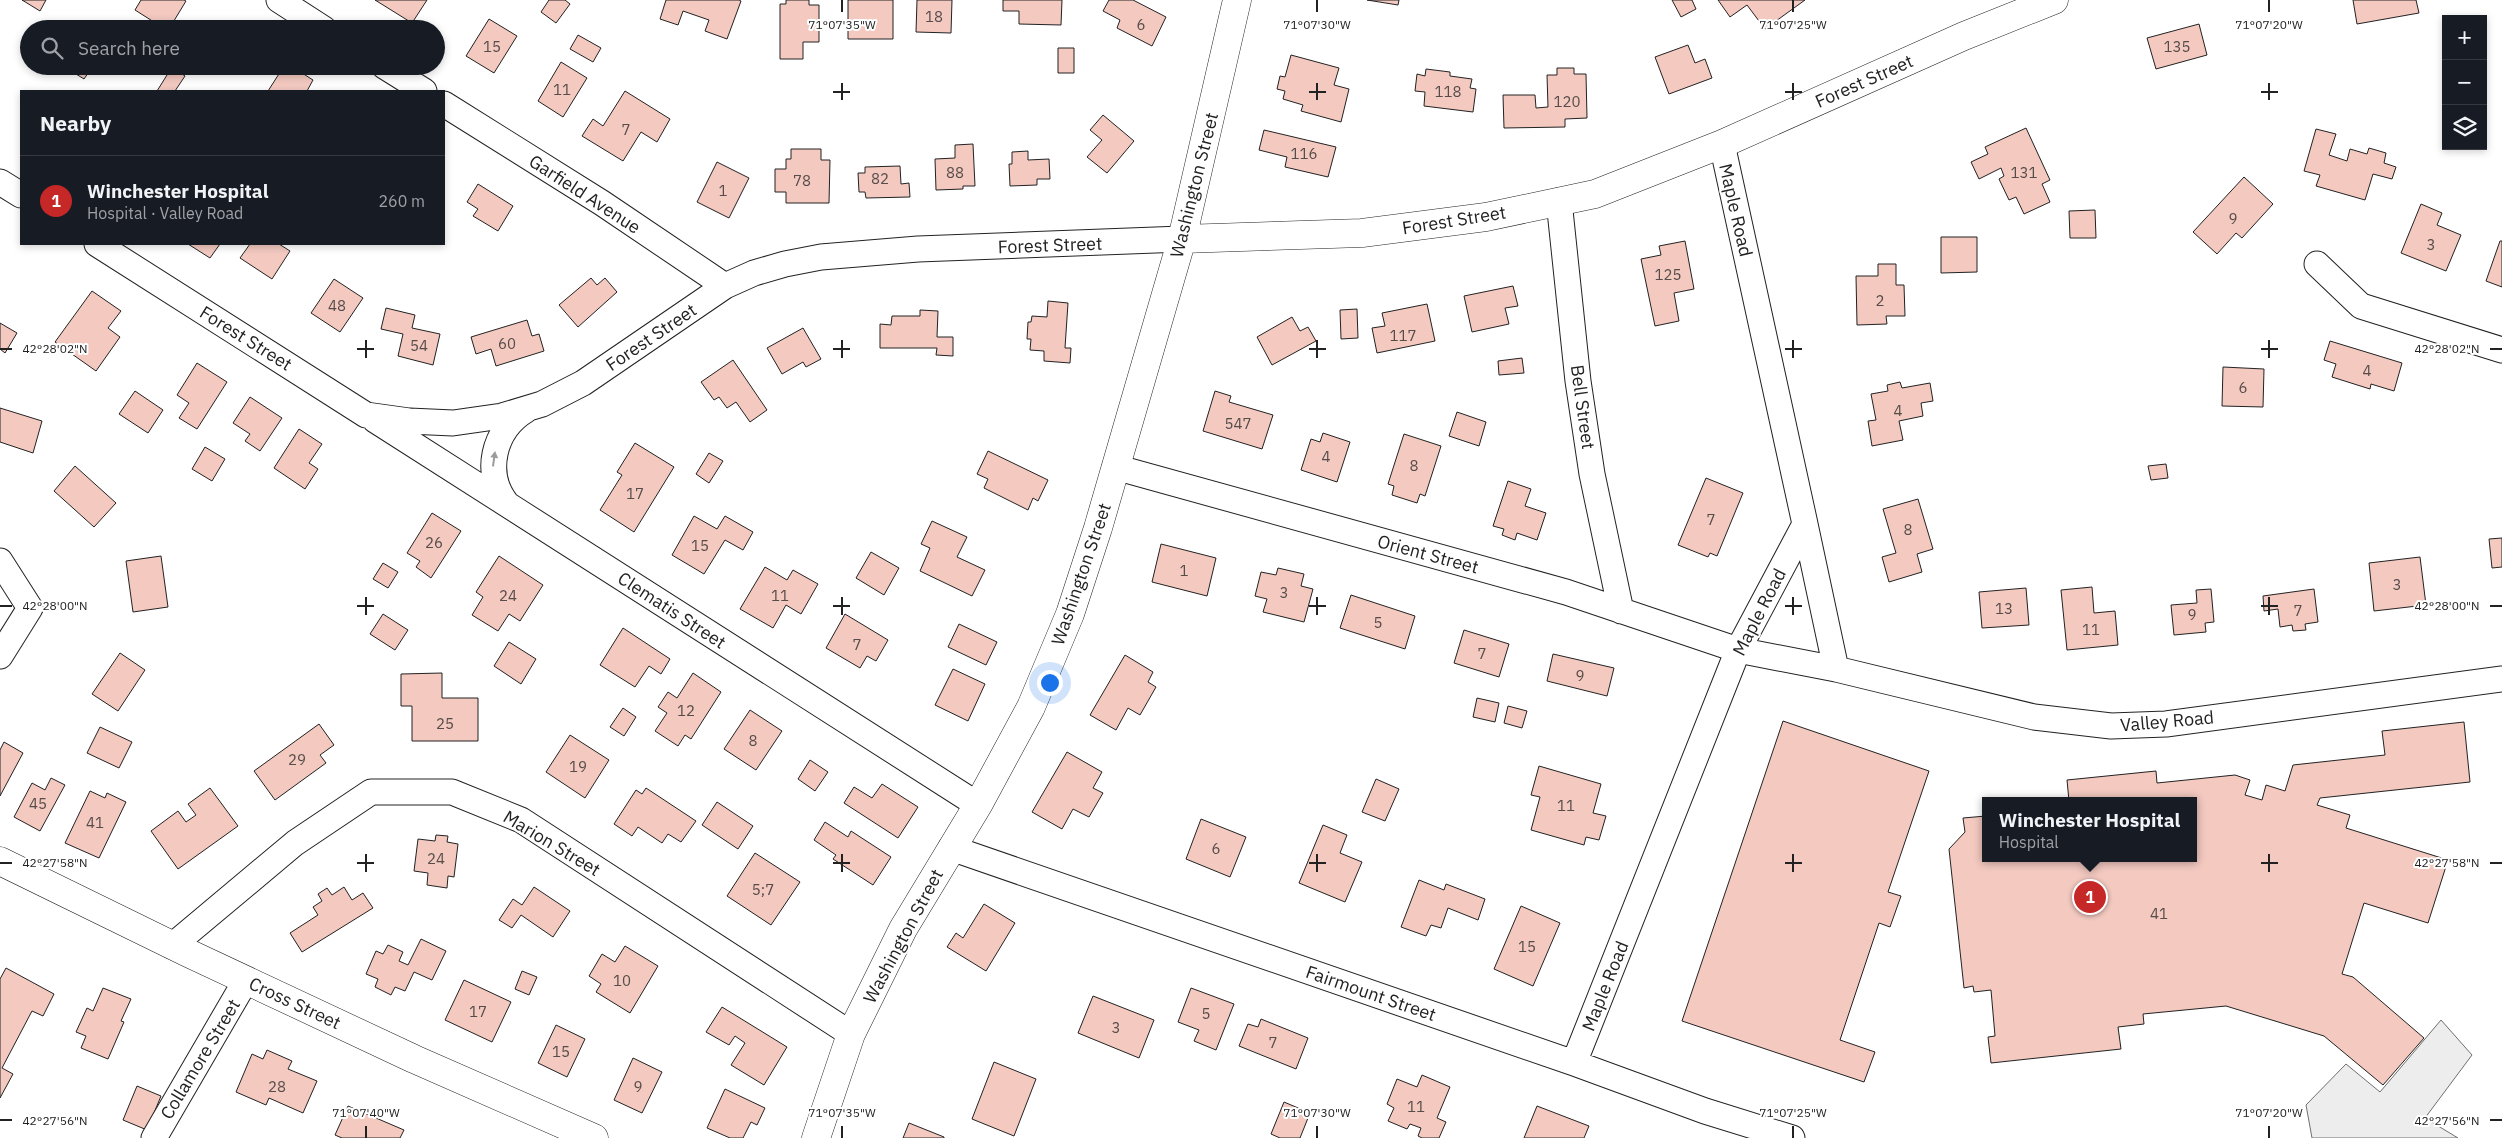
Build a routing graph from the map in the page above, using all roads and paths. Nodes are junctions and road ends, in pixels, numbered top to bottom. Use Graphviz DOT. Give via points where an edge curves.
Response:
graph roads {
  1 [pos="279,0"];
  2 [pos="1237,0"];
  3 [pos="2054,0"];
  4 [pos="310,20"];
  5 [pos="398,75"];
  6 [pos="422,90"];
  7 [pos="445,105"];
  8 [pos="1722,144"];
  9 [pos="0,182"];
  10 [pos="20,194"];
  11 [pos="1559,201"];
  12 [pos="1182,239"];
  13 [pos="99,245"];
  14 [pos="2317,264"];
  15 [pos="725,286"];
  16 [pos="2502,350"];
  17 [pos="526,410"];
  18 [pos="366,415"];
  19 [pos="1115,467"];
  20 [pos="507,504"];
  21 [pos="1805,524"];
  22 [pos="0,561"];
  23 [pos="1621,611"];
  24 [pos="1738,650"];
  25 [pos="0,656"];
  26 [pos="1836,669"];
  27 [pos="2502,679"];
  28 [pos="978,805"];
  29 [pos="951,848"];
  30 [pos="0,861"];
  31 [pos="172,946"];
  32 [pos="246,980"];
  33 [pos="851,1034"];
  34 [pos="1574,1063"];
  35 [pos="154,1138"];
  36 [pos="594,1138"];
  37 [pos="816,1138"];
  38 [pos="1792,1138"];
  1 -- 4 [label="street"];
  2 -- 12 [label="main road, Washington Street"];
  3 -- 8 [label="main road, Forest Street" via="1964,36"];
  5 -- 6 [label="street"];
  7 -- 15 [label="street, Garfield Avenue" via="602,203"];
  8 -- 11 [label="main road, Forest Street" via="1595,194"];
  8 -- 21 [label="street, Maple Road"];
  9 -- 10 [label="street"];
  11 -- 12 [label="main road, Forest Street" via="1486,217 1348,234"];
  11 -- 23 [label="street, Bell Street" via="1579,390 1592,474"];
  12 -- 15 [label="street, Forest Street" via="918,249 829,256 785,264"];
  12 -- 19 [label="main road, Washington Street"];
  13 -- 18 [label="street, Forest Street"];
  14 -- 16 [label="street" via="2361,306"];
  15 -- 17 [label="street, Forest Street" via="583,383"];
  17 -- 18 [label="street, Forest Street" via="453,423"];
  20 -- 17 [label="street, one-way" via="497,488 494,456 507,427"];
  18 -- 20 [label="street, Clematis Street"];
  19 -- 23 [label="street, Orient Street" via="1566,592"];
  19 -- 28 [label="main road, Washington Street" via="1067,621 1031,707"];
  20 -- 28 [label="street, Clematis Street"];
  21 -- 24 [label="street, Maple Road"];
  21 -- 26 [label="street"];
  22 -- 25 [label="street" via="30,608"];
  23 -- 24 [label="street, Orient Street"];
  24 -- 26 [label="street, Valley Road"];
  24 -- 34 [label="street, Maple Road"];
  26 -- 27 [label="street, Valley Road" via="2034,717 2111,726 2166,724"];
  28 -- 29 [label="main road, Washington Street"];
  29 -- 33 [label="main road, Washington Street" via="903,929"];
  29 -- 34 [label="street, Fairmount Street"];
  30 -- 31 [label="main road, Cross Street"];
  31 -- 32 [label="main road, Cross Street"];
  31 -- 33 [label="street, Marion Street" via="295,843 371,792 452,792 521,820"];
  32 -- 35 [label="street, Collamore Street"];
  32 -- 36 [label="main road, Cross Street"];
  33 -- 37 [label="main road, Washington Street"];
  34 -- 38 [label="street, Fairmount Street" via="1705,1111"];
}
